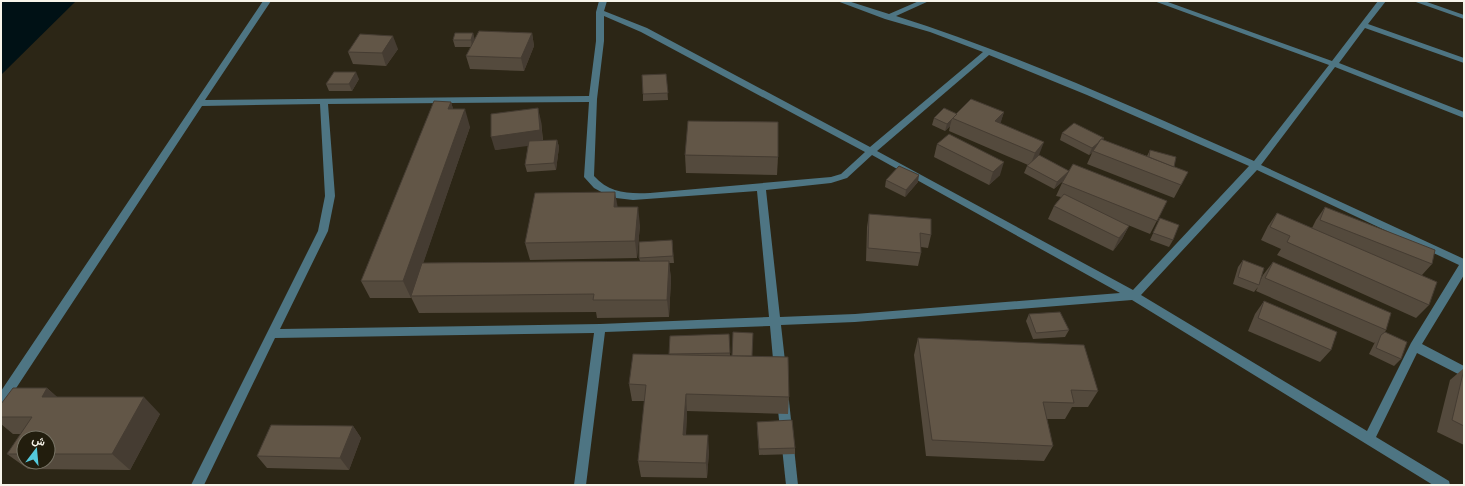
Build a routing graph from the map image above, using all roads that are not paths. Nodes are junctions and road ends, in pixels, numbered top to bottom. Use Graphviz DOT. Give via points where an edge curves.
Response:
graph roads {
  1 [pos="267,1"];
  2 [pos="602,1"];
  3 [pos="841,1"];
  4 [pos="925,1"];
  5 [pos="1158,1"];
  6 [pos="1382,1"];
  7 [pos="1417,1"];
  8 [pos="600,12"];
  9 [pos="888,17"];
  10 [pos="1464,17"];
  11 [pos="1364,25"];
  12 [pos="988,52"];
  13 [pos="1464,61"];
  14 [pos="1334,64"];
  15 [pos="593,99"];
  16 [pos="201,103"];
  17 [pos="324,103"];
  18 [pos="1464,115"];
  19 [pos="871,150"];
  20 [pos="1256,165"];
  21 [pos="761,188"];
  22 [pos="1464,263"];
  23 [pos="1464,266"];
  24 [pos="1134,296"];
  25 [pos="775,321"];
  26 [pos="600,328"];
  27 [pos="272,334"];
  28 [pos="1415,346"];
  29 [pos="1464,372"];
  30 [pos="1,401"];
  31 [pos="1369,439"];
  32 [pos="197,485"];
  33 [pos="580,485"];
  34 [pos="792,485"];
  35 [pos="1444,485"];
  1 -- 16 [label="street"];
  2 -- 8 [label="street"];
  3 -- 9 [label="street"];
  4 -- 9 [label="street"];
  5 -- 14 [label="street"];
  6 -- 11 [label="street"];
  7 -- 10 [label="street"];
  8 -- 15 [label="street" via="600,41"];
  8 -- 19 [label="street" via="644,30"];
  9 -- 12 [label="street"];
  11 -- 13 [label="street"];
  11 -- 14 [label="street"];
  12 -- 19 [label="street"];
  12 -- 20 [label="street"];
  14 -- 18 [label="street"];
  14 -- 20 [label="street"];
  15 -- 17 [label="street"];
  15 -- 21 [label="street" via="589,177 602,190 634,197"];
  16 -- 17 [label="street"];
  16 -- 30 [label="street"];
  17 -- 27 [label="street" via="330,196 323,231"];
  19 -- 21 [label="street" via="844,176 837,179"];
  19 -- 24 [label="street"];
  20 -- 22 [label="street"];
  20 -- 24 [label="street"];
  21 -- 25 [label="street"];
  23 -- 28 [label="street"];
  24 -- 25 [label="street" via="855,318"];
  24 -- 31 [label="street"];
  25 -- 26 [label="street"];
  25 -- 34 [label="street"];
  26 -- 27 [label="street"];
  26 -- 33 [label="street"];
  27 -- 32 [label="street"];
  28 -- 29 [label="street"];
  28 -- 31 [label="street"];
  31 -- 35 [label="street"];
}
